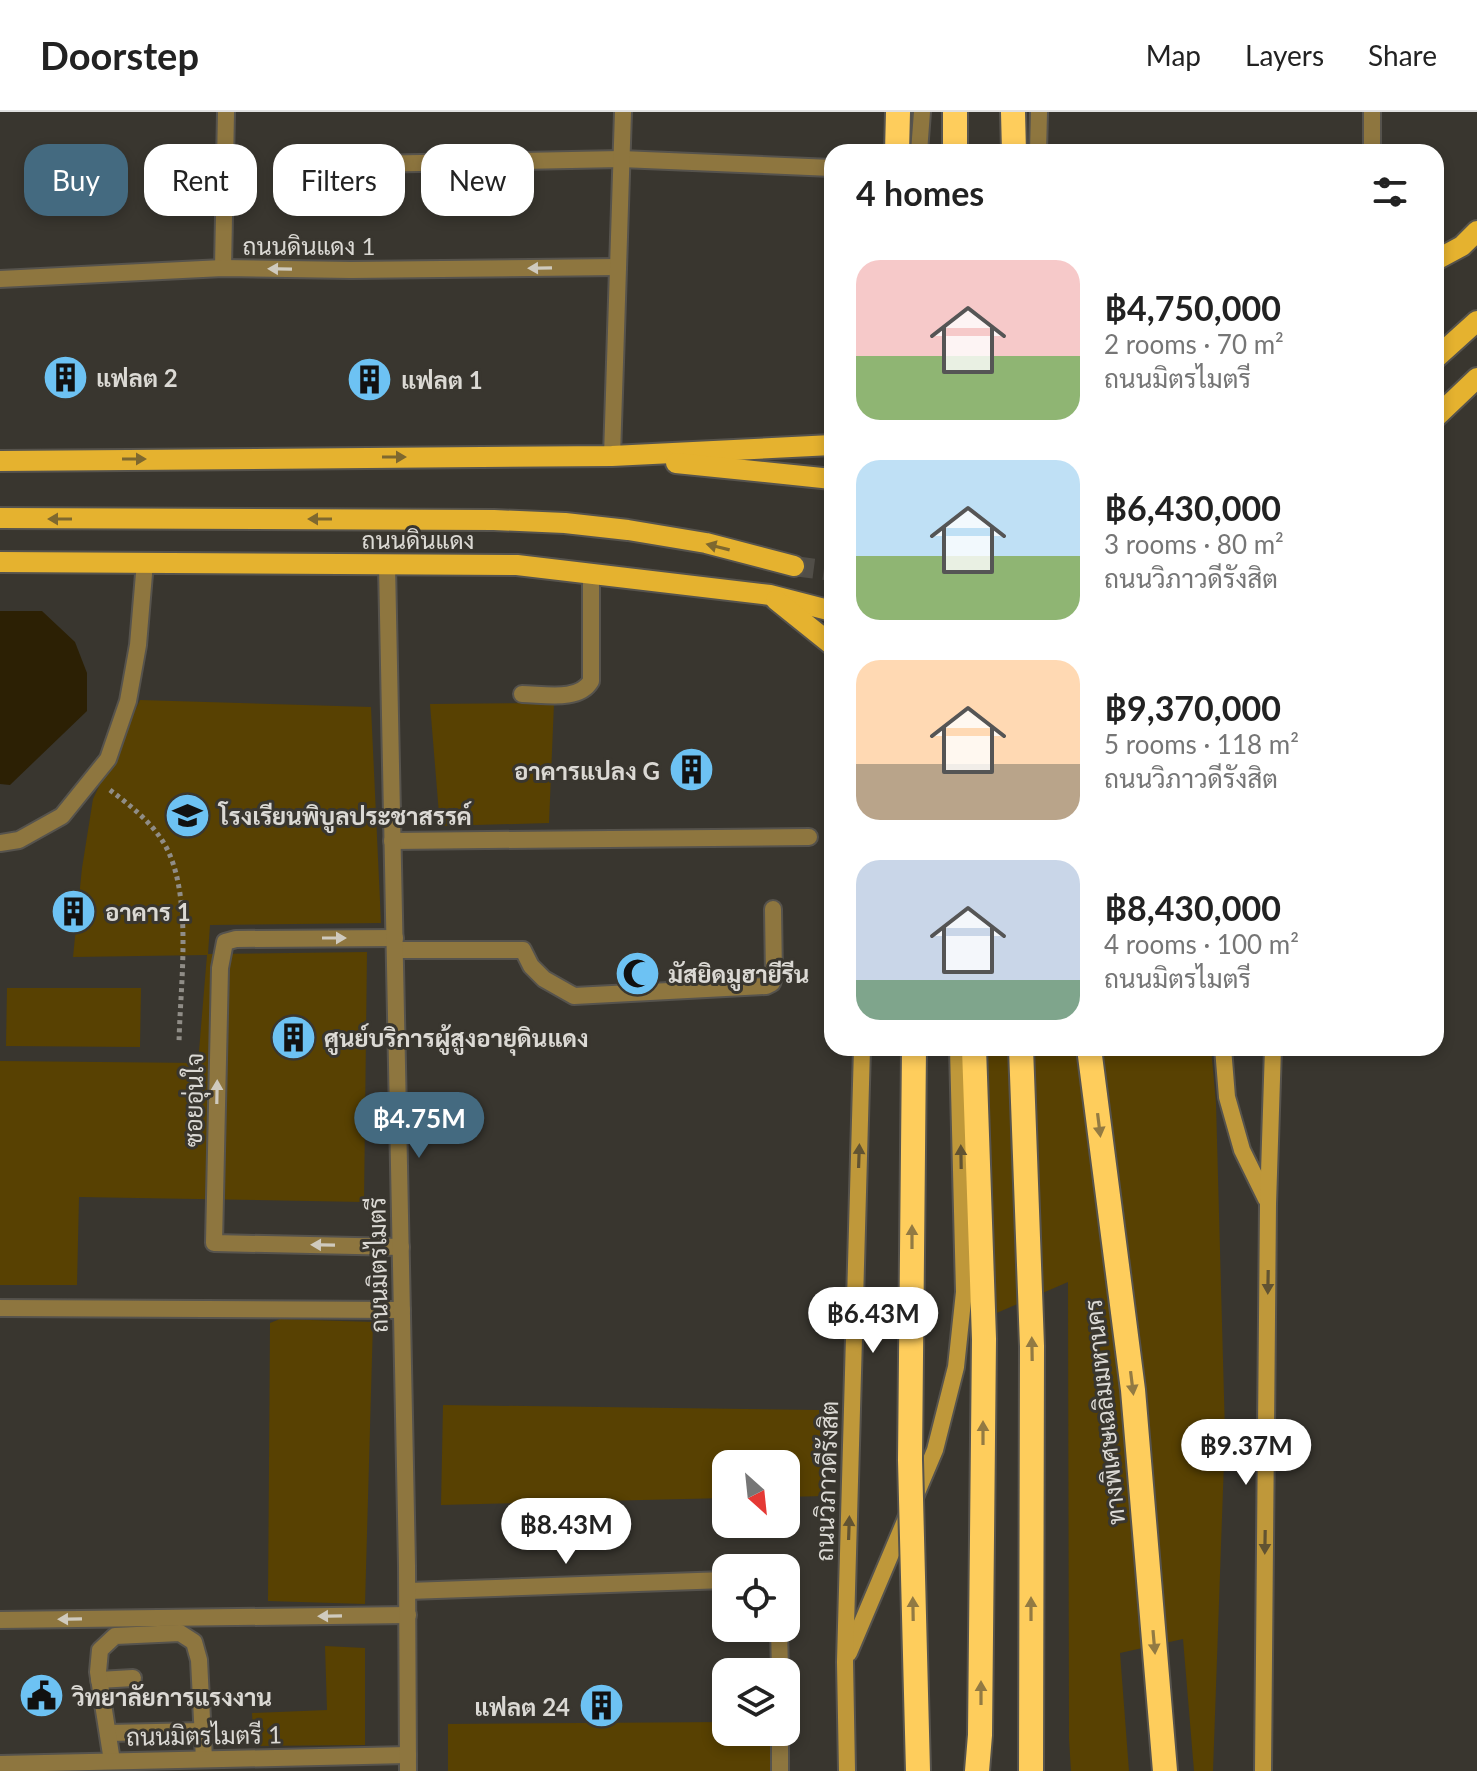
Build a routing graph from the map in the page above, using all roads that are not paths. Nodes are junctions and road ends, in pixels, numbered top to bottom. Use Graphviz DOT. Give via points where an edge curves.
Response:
graph roads {
  1 [pos="226,112"];
  2 [pos="623,112"];
  3 [pos="898,112"];
  4 [pos="922,112"];
  5 [pos="955,112"];
  6 [pos="1013,112"];
  7 [pos="1039,112"];
  8 [pos="1372,112"];
  9 [pos="897,144"];
  10 [pos="920,144"];
  11 [pos="955,144"];
  12 [pos="1014,144"];
  13 [pos="1038,144"];
  14 [pos="1372,144"];
  15 [pos="621,159"];
  16 [pos="405,163"];
  17 [pos="824,168"];
  18 [pos="1477,231"];
  19 [pos="1462,246"];
  20 [pos="1444,256"];
  21 [pos="1444,263"];
  22 [pos="618,267"];
  23 [pos="223,268"];
  24 [pos="0,279"];
  25 [pos="1477,321"];
  26 [pos="1444,351"];
  27 [pos="1477,378"];
  28 [pos="1444,409"];
  29 [pos="824,445"];
  30 [pos="612,456"];
  31 [pos="0,461"];
  32 [pos="824,478"];
  33 [pos="0,518"];
  34 [pos="0,562"];
  35 [pos="145,562"];
  36 [pos="387,565"];
  37 [pos="794,566"];
  38 [pos="591,573"];
  39 [pos="770,595"];
  40 [pos="824,609"];
  41 [pos="824,639"];
  42 [pos="522,694"];
  43 [pos="809,837"];
  44 [pos="392,841"];
  45 [pos="0,843"];
  46 [pos="773,909"];
  47 [pos="395,944"];
  48 [pos="862,1056"];
  49 [pos="914,1056"];
  50 [pos="958,1056"];
  51 [pos="974,1056"];
  52 [pos="1021,1056"];
  53 [pos="1090,1056"];
  54 [pos="1224,1056"];
  55 [pos="1273,1056"];
  56 [pos="1268,1204"];
  57 [pos="401,1247"];
  58 [pos="0,1308"];
  59 [pos="402,1310"];
  60 [pos="712,1580"];
  61 [pos="408,1591"];
  62 [pos="408,1615"];
  63 [pos="0,1620"];
  64 [pos="845,1662"];
  65 [pos="133,1678"];
  66 [pos="99,1680"];
  67 [pos="203,1731"];
  68 [pos="108,1733"];
  69 [pos="780,1746"];
  70 [pos="204,1759"];
  71 [pos="112,1761"];
  72 [pos="408,1763"];
  73 [pos="0,1764"];
  74 [pos="780,1771"];
  75 [pos="847,1771"];
  76 [pos="918,1771"];
  77 [pos="977,1771"];
  78 [pos="1031,1771"];
  79 [pos="1165,1771"];
  80 [pos="1263,1771"];
  1 -- 23 [label="street"];
  2 -- 15 [label="street"];
  3 -- 9 [label="highway"];
  4 -- 10 [label="street"];
  5 -- 11 [label="highway"];
  6 -- 12 [label="highway"];
  7 -- 13 [label="street"];
  8 -- 14 [label="street"];
  15 -- 16 [label="street"];
  15 -- 17 [label="street"];
  15 -- 22 [label="street"];
  18 -- 19 [label="main road"];
  19 -- 20 [label="main road"];
  19 -- 21 [label="main road"];
  22 -- 23 [label="street, ถนนดินแดง 1, one-way"];
  22 -- 30 [label="street"];
  23 -- 24 [label="street, ถนนดินแดง 1"];
  25 -- 26 [label="main road"];
  27 -- 28 [label="main road"];
  29 -- 30 [label="main road"];
  31 -- 30 [label="main road, one-way"];
  30 -- 32 [label="main road"];
  37 -- 33 [label="main road, ถนนดินแดง, one-way" via="706,543 565,523"];
  34 -- 35 [label="main road, ถนนดินแดง"];
  35 -- 36 [label="main road, ถนนดินแดง"];
  35 -- 45 [label="street" via="128,701 108,759 62,816 19,840"];
  36 -- 38 [label="main road, ถนนดินแดง" via="517,565"];
  36 -- 44 [label="street, ถนนมิตรไมตรี"];
  38 -- 39 [label="main road, ถนนดินแดง"];
  38 -- 42 [label="street" via="591,681 572,694"];
  39 -- 40 [label="main road, ถนนดินแดง"];
  39 -- 41 [label="main road"];
  43 -- 44 [label="street"];
  44 -- 47 [label="street, ถนนมิตรไมตรี"];
  46 -- 47 [label="street" via="774,977 766,986 574,996 544,979 523,950"];
  47 -- 57 [label="street, ถนนมิตรไมตรี"];
  57 -- 47 [label="street, ซอยอุ่นใจ, one-way" via="214,1243 220,968 225,942"];
  64 -- 48 [label="main road, ถนนวิภาวดีรังสิต, one-way"];
  76 -- 49 [label="highway, one-way, bridge" via="910,1460"];
  64 -- 50 [label="main road, one-way" via="935,1450 956,1367 964,1292"];
  77 -- 51 [label="highway, one-way" via="984,1339"];
  78 -- 52 [label="highway, one-way" via="1032,1346"];
  53 -- 79 [label="highway, ทางพิเศษเฉลิมมหานคร, one-way" via="1133,1390"];
  54 -- 56 [label="main road" via="1238,1136"];
  55 -- 56 [label="main road"];
  56 -- 80 [label="main road, one-way"];
  57 -- 59 [label="street, ถนนมิตรไมตรี"];
  58 -- 59 [label="street"];
  59 -- 61 [label="street, ถนนมิตรไมตรี"];
  60 -- 61 [label="street"];
  61 -- 62 [label="street, ถนนมิตรไมตรี"];
  62 -- 63 [label="street, one-way"];
  62 -- 72 [label="street, ถนนมิตรไมตรี"];
  64 -- 75 [label="main road, ถนนวิภาวดีรังสิต"];
  65 -- 66 [label="street"];
  66 -- 67 [label="street" via="100,1650 115,1636 180,1633 194,1642 192,1677"];
  66 -- 68 [label="street"];
  67 -- 68 [label="street"];
  67 -- 70 [label="street"];
  68 -- 71 [label="street"];
  69 -- 74 [label="street"];
  70 -- 71 [label="street, ถนนมิตรไมตรี 1"];
  70 -- 72 [label="street, ถนนมิตรไมตรี 1"];
  71 -- 73 [label="street, ถนนมิตรไมตรี 1"];
}
